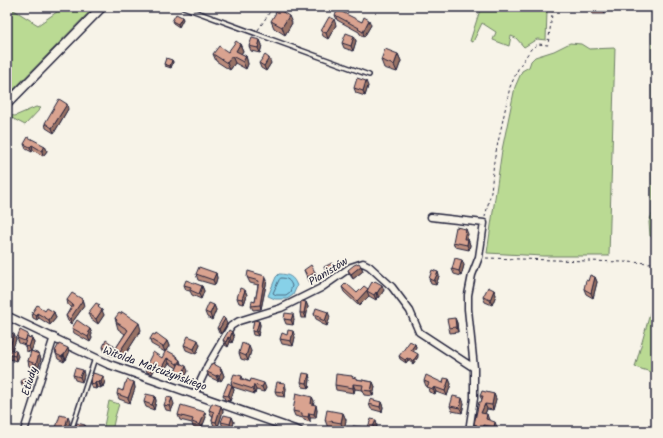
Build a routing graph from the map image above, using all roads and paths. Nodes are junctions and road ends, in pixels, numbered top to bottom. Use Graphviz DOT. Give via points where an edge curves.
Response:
graph roads {
  1 [pos="102,7"];
  2 [pos="183,7"];
  3 [pos="273,7"];
  4 [pos="553,7"];
  5 [pos="255,34"];
  6 [pos="369,75"];
  7 [pos="7,104"];
  8 [pos="431,217"];
  9 [pos="484,223"];
  10 [pos="479,257"];
  11 [pos="656,263"];
  12 [pos="7,316"];
  13 [pos="54,337"];
  14 [pos="94,358"];
  15 [pos="474,368"];
  16 [pos="194,395"];
  17 [pos="24,431"];
  18 [pos="71,431"];
  19 [pos="299,431"];
  20 [pos="469,431"];
  1 -- 7 [label="main road"];
  2 -- 5 [label="lane"];
  3 -- 5 [label="path"];
  4 -- 9 [label="path" via="548,45 538,44 531,49 510,87"];
  5 -- 6 [label="lane"];
  8 -- 9 [label="street"];
  9 -- 10 [label="street"];
  10 -- 11 [label="path"];
  10 -- 15 [label="street" via="468,295"];
  12 -- 13 [label="street, Witolda Małcużyńskiego"];
  13 -- 14 [label="street, Witolda Małcużyńskiego"];
  13 -- 17 [label="street, Etiudy"];
  14 -- 16 [label="street, Witolda Małcużyńskiego"];
  14 -- 18 [label="lane"];
  15 -- 16 [label="street, Pianistów" via="419,332 410,311 392,287 363,263 351,267 321,288 281,308 231,326"];
  15 -- 20 [label="street" via="474,398"];
  16 -- 19 [label="street, Witolda Małcużyńskiego"];
}
